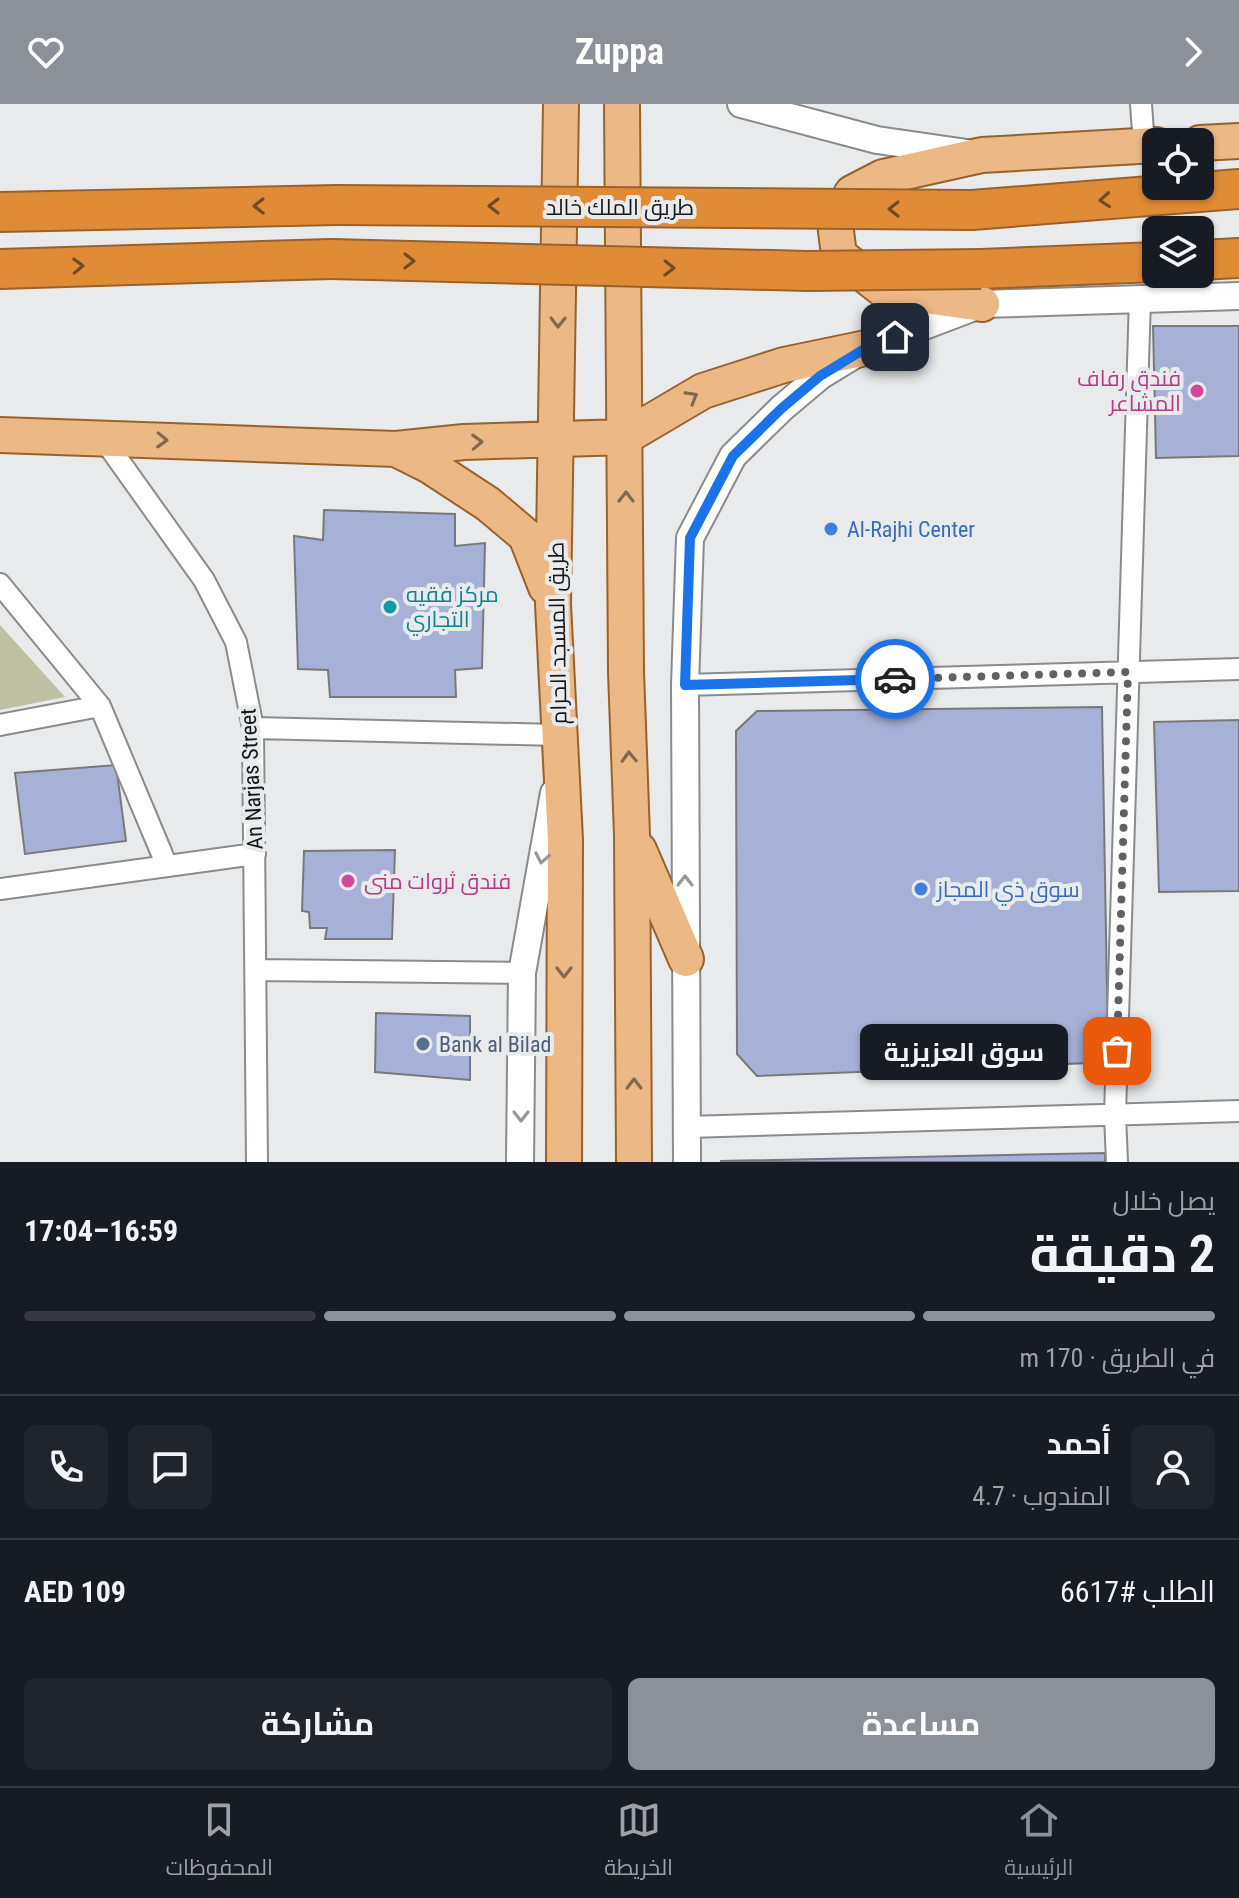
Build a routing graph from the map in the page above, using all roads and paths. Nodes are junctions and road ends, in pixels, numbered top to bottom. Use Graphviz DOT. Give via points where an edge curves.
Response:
graph roads {
  1 [pos="561,104"];
  2 [pos="606,104"];
  3 [pos="622,104"];
  4 [pos="741,104"];
  5 [pos="1141,104"];
  6 [pos="1146,128"];
  7 [pos="1239,141"];
  8 [pos="1214,142"];
  9 [pos="1142,146"];
  10 [pos="982,155"];
  11 [pos="623,156"];
  12 [pos="1239,189"];
  13 [pos="0,212"];
  14 [pos="1239,258"];
  15 [pos="1214,259"];
  16 [pos="1142,264"];
  17 [pos="0,269"];
  18 [pos="982,286"];
  19 [pos="1239,296"];
  20 [pos="1140,298"];
  21 [pos="866,348"];
  22 [pos="0,435"];
  23 [pos="102,437"];
  24 [pos="625,437"];
  25 [pos="556,438"];
  26 [pos="396,449"];
  27 [pos="0,584"];
  28 [pos="553,604"];
  29 [pos="1239,669"];
  30 [pos="1128,672"];
  31 [pos="685,685"];
  32 [pos="100,706"];
  33 [pos="0,725"];
  34 [pos="253,728"];
  35 [pos="560,744"];
  36 [pos="632,835"];
  37 [pos="255,854"];
  38 [pos="167,866"];
  39 [pos="0,889"];
  40 [pos="686,959"];
  41 [pos="257,970"];
  42 [pos="522,973"];
  43 [pos="1239,1111"];
  44 [pos="1115,1115"];
  45 [pos="687,1127"];
  46 [pos="257,1162"];
  47 [pos="520,1162"];
  48 [pos="564,1162"];
  49 [pos="634,1162"];
  50 [pos="687,1162"];
  51 [pos="1117,1162"];
  1 -- 25 [label="main road, طريق المسجد الحرام, one-way"];
  2 -- 11 [label="main road"];
  3 -- 11 [label="main road"];
  4 -- 10 [label="street" via="877,140"];
  5 -- 6 [label="street"];
  7 -- 8 [label="main road"];
  9 -- 10 [label="main road"];
  10 -- 18 [label="main road" via="883,177 852,193 835,223 839,255 884,290"];
  11 -- 24 [label="main road"];
  12 -- 13 [label="highway, طريق الملك خالد, one-way, bridge" via="972,210 337,205"];
  14 -- 15 [label="highway"];
  16 -- 18 [label="highway"];
  17 -- 18 [label="highway, one-way, bridge" via="331,259 807,271"];
  18 -- 20 [label="street"];
  18 -- 21 [label="street"];
  19 -- 20 [label="street"];
  20 -- 30 [label="street"];
  24 -- 21 [label="main road, one-way" via="703,391 784,365"];
  21 -- 31 [label="street" via="820,376 733,456 690,538"];
  22 -- 23 [label="main road"];
  23 -- 26 [label="main road, one-way"];
  23 -- 34 [label="street, An Narjas Street" via="204,580 236,642"];
  24 -- 25 [label="main road"];
  36 -- 24 [label="main road, one-way"];
  26 -- 25 [label="main road, one-way"];
  25 -- 28 [label="main road, طريق المسجد الحرام"];
  26 -- 28 [label="main road" via="488,504 526,536"];
  27 -- 32 [label="street"];
  28 -- 35 [label="main road, طريق المسجد الحرام"];
  29 -- 30 [label="street"];
  30 -- 31 [label="street"];
  30 -- 44 [label="street"];
  40 -- 31 [label="street, one-way"];
  32 -- 33 [label="street"];
  32 -- 38 [label="street"];
  34 -- 35 [label="street"];
  34 -- 37 [label="street, An Narjas Street"];
  35 -- 42 [label="street, one-way"];
  35 -- 48 [label="main road, طريق المسجد الحرام, one-way" via="565,840"];
  36 -- 40 [label="main road"];
  49 -- 36 [label="main road, one-way"];
  37 -- 38 [label="street"];
  37 -- 41 [label="street, An Narjas Street"];
  38 -- 39 [label="street"];
  40 -- 45 [label="street"];
  41 -- 42 [label="street"];
  41 -- 46 [label="street, An Narjas Street"];
  42 -- 47 [label="street, one-way"];
  43 -- 44 [label="street"];
  44 -- 45 [label="street"];
  44 -- 51 [label="street"];
  45 -- 50 [label="street"];
}
